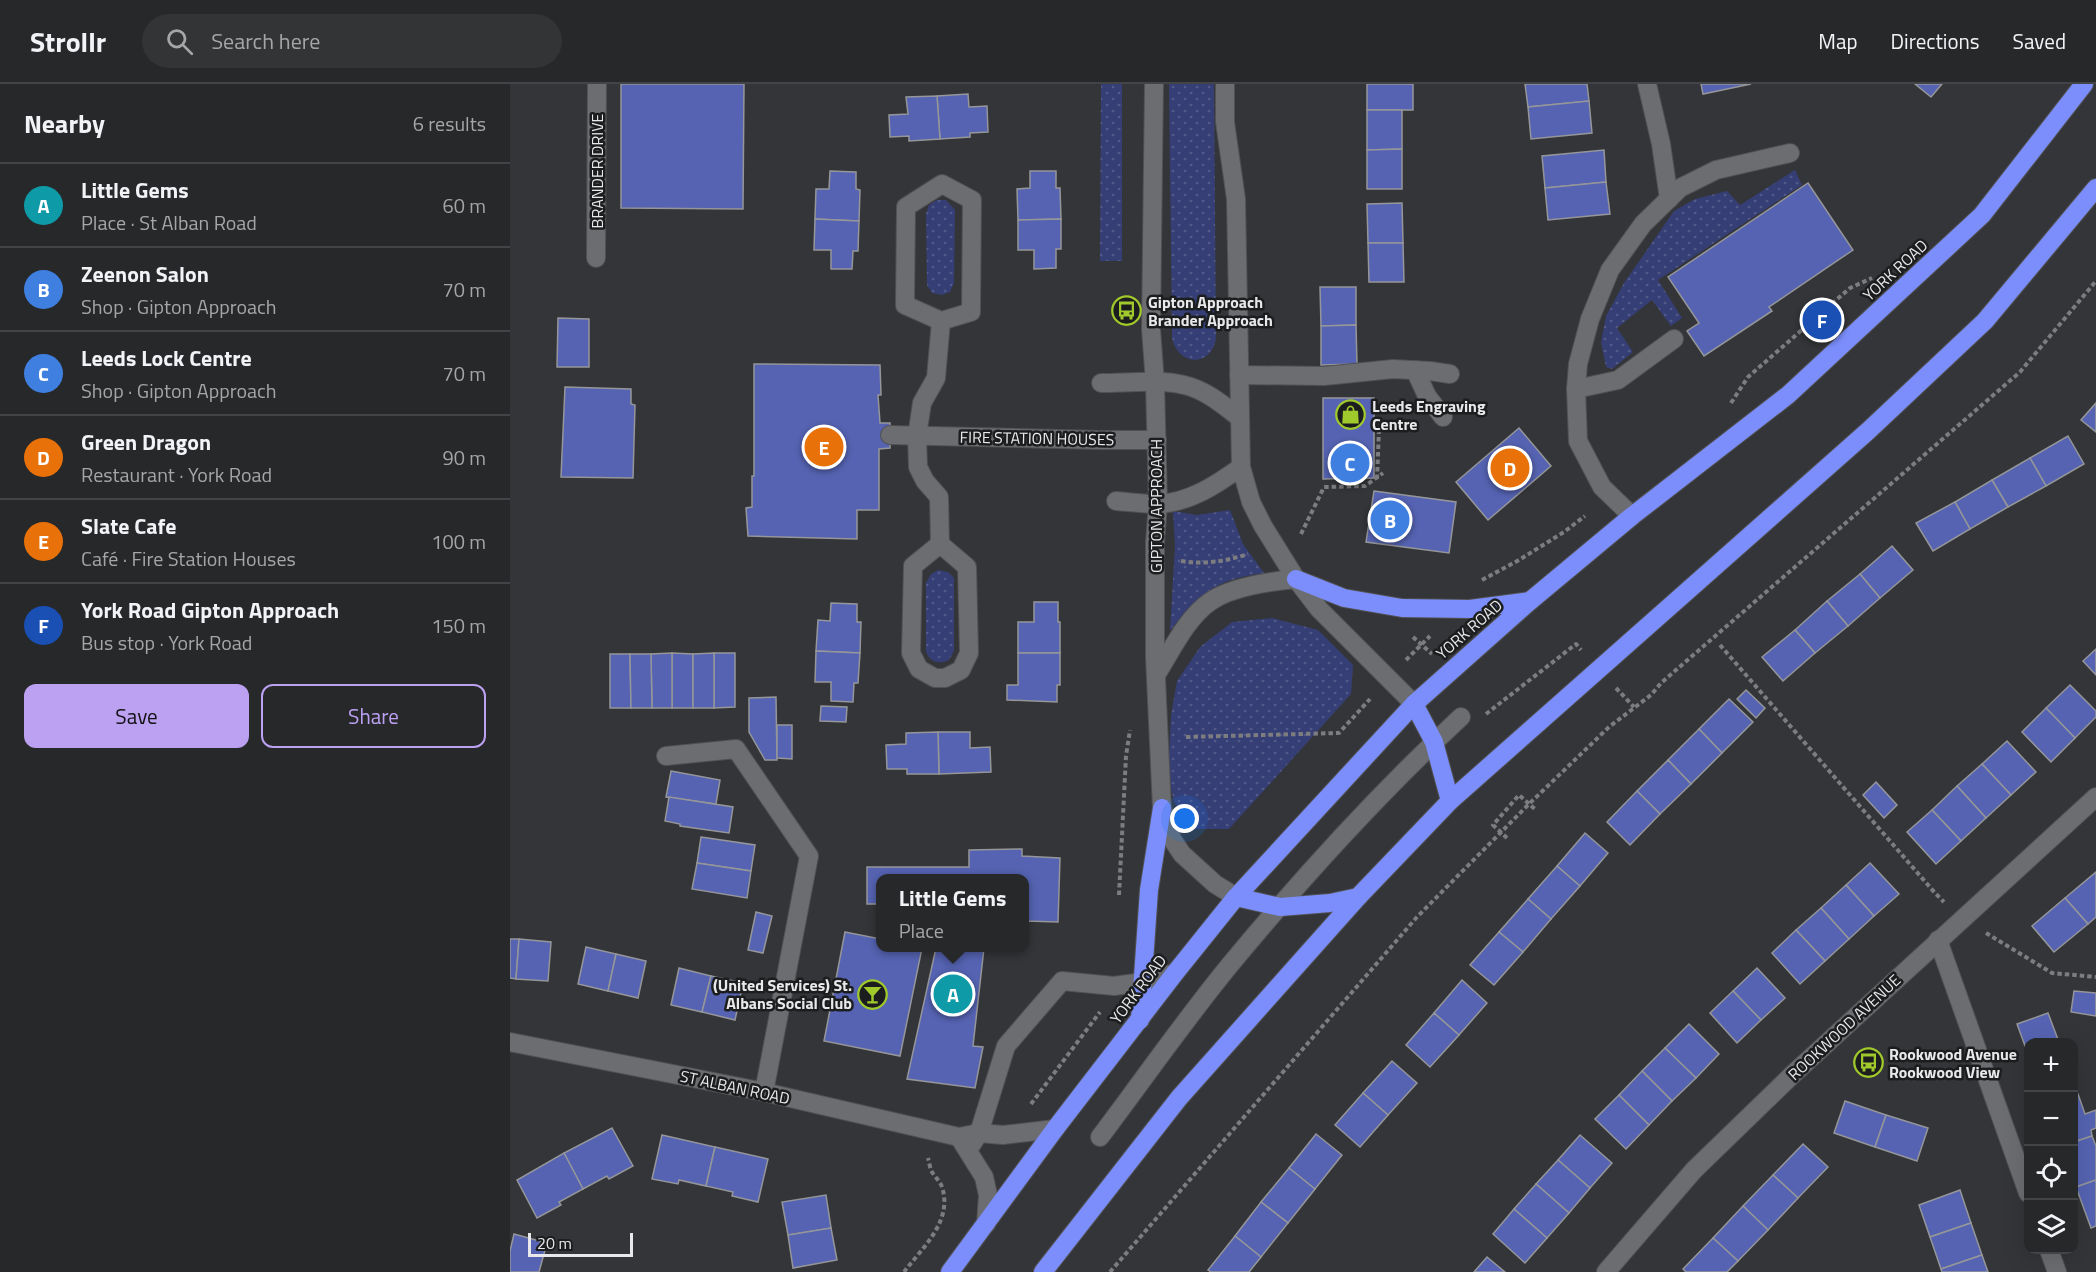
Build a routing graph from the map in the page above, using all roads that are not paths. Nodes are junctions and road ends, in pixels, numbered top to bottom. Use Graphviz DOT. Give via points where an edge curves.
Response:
graph roads {
  1 [pos="597,84"];
  2 [pos="1154,84"];
  3 [pos="1225,84"];
  4 [pos="1647,84"];
  5 [pos="2084,84"];
  6 [pos="1790,153"];
  7 [pos="2096,188"];
  8 [pos="1669,199"];
  9 [pos="596,258"];
  10 [pos="941,321"];
  11 [pos="1674,339"];
  12 [pos="1415,370"];
  13 [pos="1450,374"];
  14 [pos="1239,375"];
  15 [pos="1101,383"];
  16 [pos="1155,383"];
  17 [pos="1576,389"];
  18 [pos="1443,417"];
  19 [pos="1240,418"];
  20 [pos="890,435"];
  21 [pos="917,436"];
  22 [pos="1157,440"];
  23 [pos="1241,467"];
  24 [pos="1116,501"];
  25 [pos="1158,504"];
  26 [pos="1632,516"];
  27 [pos="940,544"];
  28 [pos="1296,579"];
  29 [pos="1530,602"];
  30 [pos="1156,675"];
  31 [pos="1414,704"];
  32 [pos="1469,719"];
  33 [pos="1434,742"];
  34 [pos="666,756"];
  35 [pos="2096,797"];
  36 [pos="1450,801"];
  37 [pos="1162,808"];
  38 [pos="1236,897"];
  39 [pos="1358,897"];
  40 [pos="1280,907"];
  41 [pos="1938,940"];
  42 [pos="1175,973"];
  43 [pos="1143,981"];
  44 [pos="1140,1020"];
  45 [pos="510,1042"];
  46 [pos="764,1092"];
  47 [pos="1055,1129"];
  48 [pos="980,1133"];
  49 [pos="1100,1137"];
  50 [pos="964,1143"];
  51 [pos="2024,1182"];
  52 [pos="986,1224"];
  53 [pos="2050,1254"];
  54 [pos="950,1272"];
  55 [pos="1043,1272"];
  56 [pos="1606,1272"];
  57 [pos="2057,1272"];
  1 -- 9 [label="street, BRANDER DRIVE"];
  2 -- 16 [label="street, GIPTON APPROACH" via="1151,329"];
  3 -- 14 [label="street" via="1236,199"];
  4 -- 8 [label="street"];
  5 -- 26 [label="highway, YORK ROAD" via="1982,215 1788,395"];
  6 -- 8 [label="street" via="1716,170 1680,188"];
  7 -- 36 [label="highway" via="1985,321 1868,432"];
  8 -- 17 [label="street" via="1643,224 1610,270 1590,319"];
  10 -- 10 [label="street" via="905,305 906,207 942,184 972,200 971,312"];
  10 -- 21 [label="street" via="936,378 922,403"];
  11 -- 17 [label="street" via="1618,380"];
  12 -- 13 [label="street"];
  12 -- 14 [label="street" via="1324,376"];
  12 -- 18 [label="street"];
  14 -- 19 [label="street"];
  15 -- 16 [label="street"];
  16 -- 19 [label="street" via="1185,385 1218,401"];
  16 -- 22 [label="street, GIPTON APPROACH"];
  17 -- 26 [label="street" via="1578,441 1602,487"];
  19 -- 23 [label="street"];
  20 -- 21 [label="street, FIRE STATION HOUSES"];
  21 -- 22 [label="street, FIRE STATION HOUSES"];
  21 -- 27 [label="street" via="918,467 939,497"];
  22 -- 25 [label="street, GIPTON APPROACH"];
  23 -- 25 [label="street" via="1186,499"];
  23 -- 28 [label="street" via="1251,502"];
  24 -- 25 [label="street"];
  25 -- 30 [label="street, GIPTON APPROACH"];
  26 -- 29 [label="highway, YORK ROAD"];
  27 -- 27 [label="street" via="913,566 911,653 926,675 945,678 961,670 969,653 967,567"];
  28 -- 29 [label="highway" via="1344,598 1402,608 1470,609"];
  28 -- 30 [label="street" via="1242,588 1212,600 1190,621"];
  28 -- 31 [label="street" via="1327,617"];
  29 -- 31 [label="highway, YORK ROAD"];
  30 -- 37 [label="street, GIPTON APPROACH"];
  31 -- 33 [label="highway"];
  31 -- 38 [label="highway, YORK ROAD"];
  32 -- 33 [label="street"];
  33 -- 36 [label="highway"];
  33 -- 40 [label="street" via="1380,794"];
  34 -- 46 [label="street" via="736,749 809,856"];
  35 -- 41 [label="street, ROOKWOOD AVENUE"];
  36 -- 39 [label="highway"];
  37 -- 38 [label="street, GIPTON APPROACH" via="1172,839 1182,854"];
  37 -- 43 [label="highway" via="1149,890"];
  38 -- 40 [label="highway"];
  38 -- 42 [label="highway, YORK ROAD"];
  39 -- 40 [label="highway"];
  39 -- 55 [label="highway" via="1179,1098"];
  40 -- 49 [label="street" via="1228,967"];
  41 -- 51 [label="street"];
  41 -- 56 [label="street, ROOKWOOD AVENUE" via="1694,1170"];
  42 -- 43 [label="street"];
  42 -- 44 [label="highway, YORK ROAD"];
  43 -- 44 [label="highway"];
  43 -- 48 [label="street" via="1114,986 1062,981 1006,1046"];
  44 -- 47 [label="highway, YORK ROAD"];
  45 -- 46 [label="street, ST ALBAN ROAD"];
  46 -- 50 [label="street, ST ALBAN ROAD"];
  47 -- 48 [label="street, ST ALBAN ROAD" via="1003,1135"];
  47 -- 52 [label="highway, YORK ROAD"];
  48 -- 50 [label="street, ST ALBAN ROAD"];
  50 -- 52 [label="street" via="984,1178 988,1195"];
  52 -- 54 [label="highway, YORK ROAD"];
  53 -- 57 [label="street"];
}
